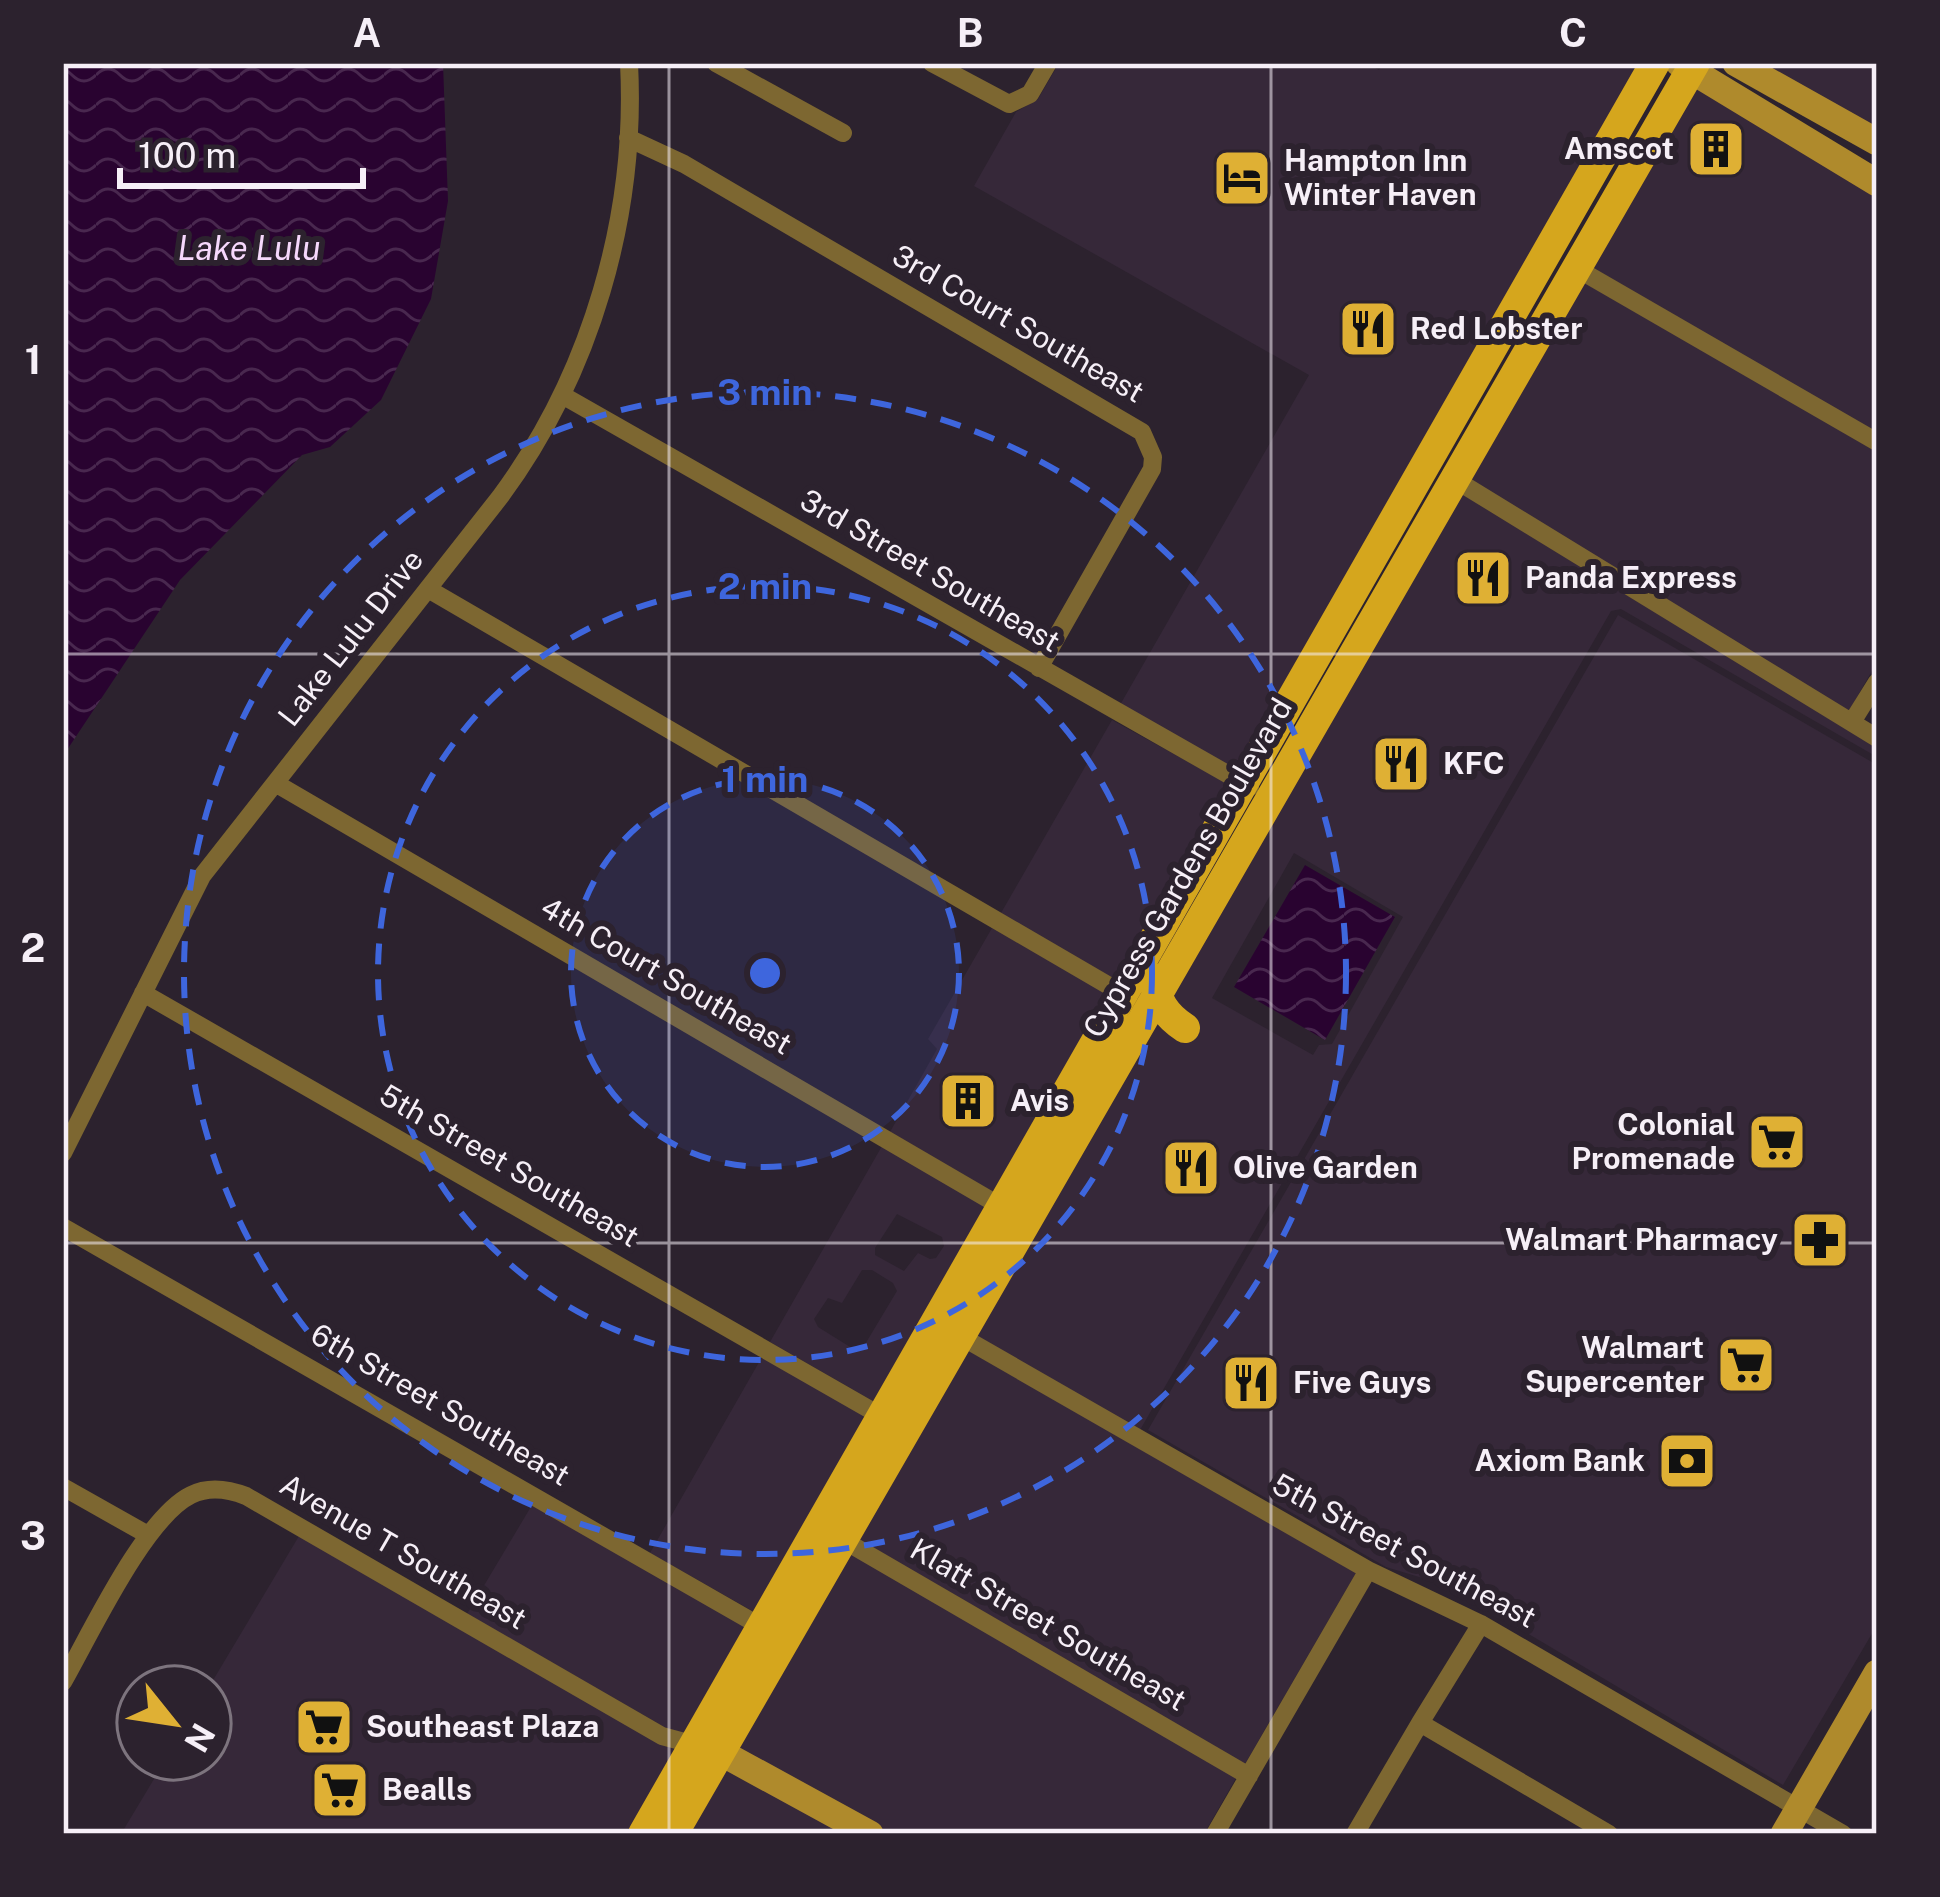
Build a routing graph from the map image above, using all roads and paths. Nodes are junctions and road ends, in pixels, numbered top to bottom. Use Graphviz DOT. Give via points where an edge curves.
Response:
graph roads {
  1 [pos="629,63"];
  2 [pos="716,63"];
  3 [pos="932,63"];
  4 [pos="1048,63"];
  5 [pos="1655,63"];
  6 [pos="1736,63"];
  7 [pos="1688,65"];
  8 [pos="843,134"];
  9 [pos="628,138"];
  10 [pos="1877,142"];
  11 [pos="1877,183"];
  12 [pos="1576,268"];
  13 [pos="1504,361"];
  14 [pos="562,395"];
  15 [pos="1877,442"];
  16 [pos="1454,479"];
  17 [pos="428,590"];
  18 [pos="1039,668"];
  19 [pos="1877,682"];
  20 [pos="1852,722"];
  21 [pos="1877,738"];
  22 [pos="275,783"];
  23 [pos="1258,791"];
  24 [pos="1181,893"];
  25 [pos="143,992"];
  26 [pos="1124,994"];
  27 [pos="1156,996"];
  28 [pos="1185,1028"];
  29 [pos="1099,1094"];
  30 [pos="63,1153"];
  31 [pos="1014,1214"];
  32 [pos="63,1228"];
  33 [pos="947,1329"];
  34 [pos="894,1423"];
  35 [pos="63,1487"];
  36 [pos="831,1532"];
  37 [pos="148,1534"];
  38 [pos="1368,1570"];
  39 [pos="1481,1624"];
  40 [pos="772,1633"];
  41 [pos="1877,1672"];
  42 [pos="63,1682"];
  43 [pos="1420,1723"];
  44 [pos="707,1748"];
  45 [pos="1249,1776"];
  46 [pos="1798,1808"];
  47 [pos="643,1834"];
  48 [pos="673,1834"];
  49 [pos="870,1834"];
  50 [pos="1215,1834"];
  51 [pos="1355,1834"];
  52 [pos="1609,1834"];
  53 [pos="1784,1834"];
  54 [pos="1843,1834"];
  1 -- 9 [label="street, Lake Lulu Drive"];
  2 -- 8 [label="street"];
  3 -- 4 [label="street" via="1009,104 1030,94"];
  5 -- 13 [label="main road" via="1544,260 1554,278"];
  6 -- 10 [label="main road"];
  7 -- 11 [label="main road"];
  7 -- 12 [label="main road, Cypress Gardens Boulevard"];
  9 -- 14 [label="street, Lake Lulu Drive" via="601,294"];
  9 -- 18 [label="street, 3rd Court Southeast" via="1142,431 1152,470"];
  12 -- 13 [label="main road, Cypress Gardens Boulevard"];
  12 -- 15 [label="street"];
  13 -- 16 [label="main road, Cypress Gardens Boulevard"];
  13 -- 23 [label="main road, Cypress Gardens Boulevard"];
  14 -- 17 [label="street, Lake Lulu Drive" via="528,459"];
  14 -- 18 [label="street, 3rd Street Southeast"];
  16 -- 20 [label="street"];
  16 -- 23 [label="main road, Cypress Gardens Boulevard"];
  17 -- 22 [label="street, Lake Lulu Drive"];
  17 -- 26 [label="street"];
  18 -- 23 [label="street, 3rd Street Southeast"];
  19 -- 20 [label="street"];
  20 -- 21 [label="street"];
  22 -- 25 [label="street, Lake Lulu Drive" via="202,876"];
  22 -- 31 [label="street, 4th Court Southeast"];
  23 -- 24 [label="main road, Cypress Gardens Boulevard"];
  23 -- 27 [label="main road, Cypress Gardens Boulevard"];
  24 -- 26 [label="main road, Cypress Gardens Boulevard"];
  24 -- 27 [label="main road" via="1153,975"];
  25 -- 30 [label="street, Lake Lulu Drive"];
  25 -- 34 [label="street, 5th Street Southeast"];
  26 -- 29 [label="main road"];
  26 -- 31 [label="main road, Cypress Gardens Boulevard"];
  27 -- 28 [label="main road"];
  27 -- 29 [label="main road, Cypress Gardens Boulevard"];
  29 -- 31 [label="main road, Cypress Gardens Boulevard"];
  31 -- 33 [label="main road, Cypress Gardens Boulevard"];
  32 -- 40 [label="street, 6th Street Southeast"];
  33 -- 34 [label="main road, Cypress Gardens Boulevard"];
  33 -- 38 [label="street, 5th Street Southeast"];
  34 -- 36 [label="main road, Cypress Gardens Boulevard"];
  35 -- 37 [label="street"];
  36 -- 40 [label="main road, Cypress Gardens Boulevard"];
  36 -- 45 [label="street, Klatt Street Southeast"];
  37 -- 42 [label="street, Avenue T Southeast"];
  37 -- 44 [label="street, Avenue T Southeast" via="186,1496 221,1489 246,1496 662,1736"];
  38 -- 39 [label="street, 5th Street Southeast"];
  38 -- 45 [label="street"];
  39 -- 43 [label="street"];
  39 -- 46 [label="street, 5th Street Southeast"];
  40 -- 44 [label="main road, Cypress Gardens Boulevard"];
  41 -- 46 [label="main road"];
  43 -- 51 [label="street"];
  43 -- 52 [label="street"];
  44 -- 47 [label="main road, Cypress Gardens Boulevard"];
  44 -- 48 [label="main road, Cypress Gardens Boulevard"];
  44 -- 49 [label="main road"];
  45 -- 50 [label="street"];
  46 -- 53 [label="main road"];
  46 -- 54 [label="street, 5th Street Southeast"];
}
